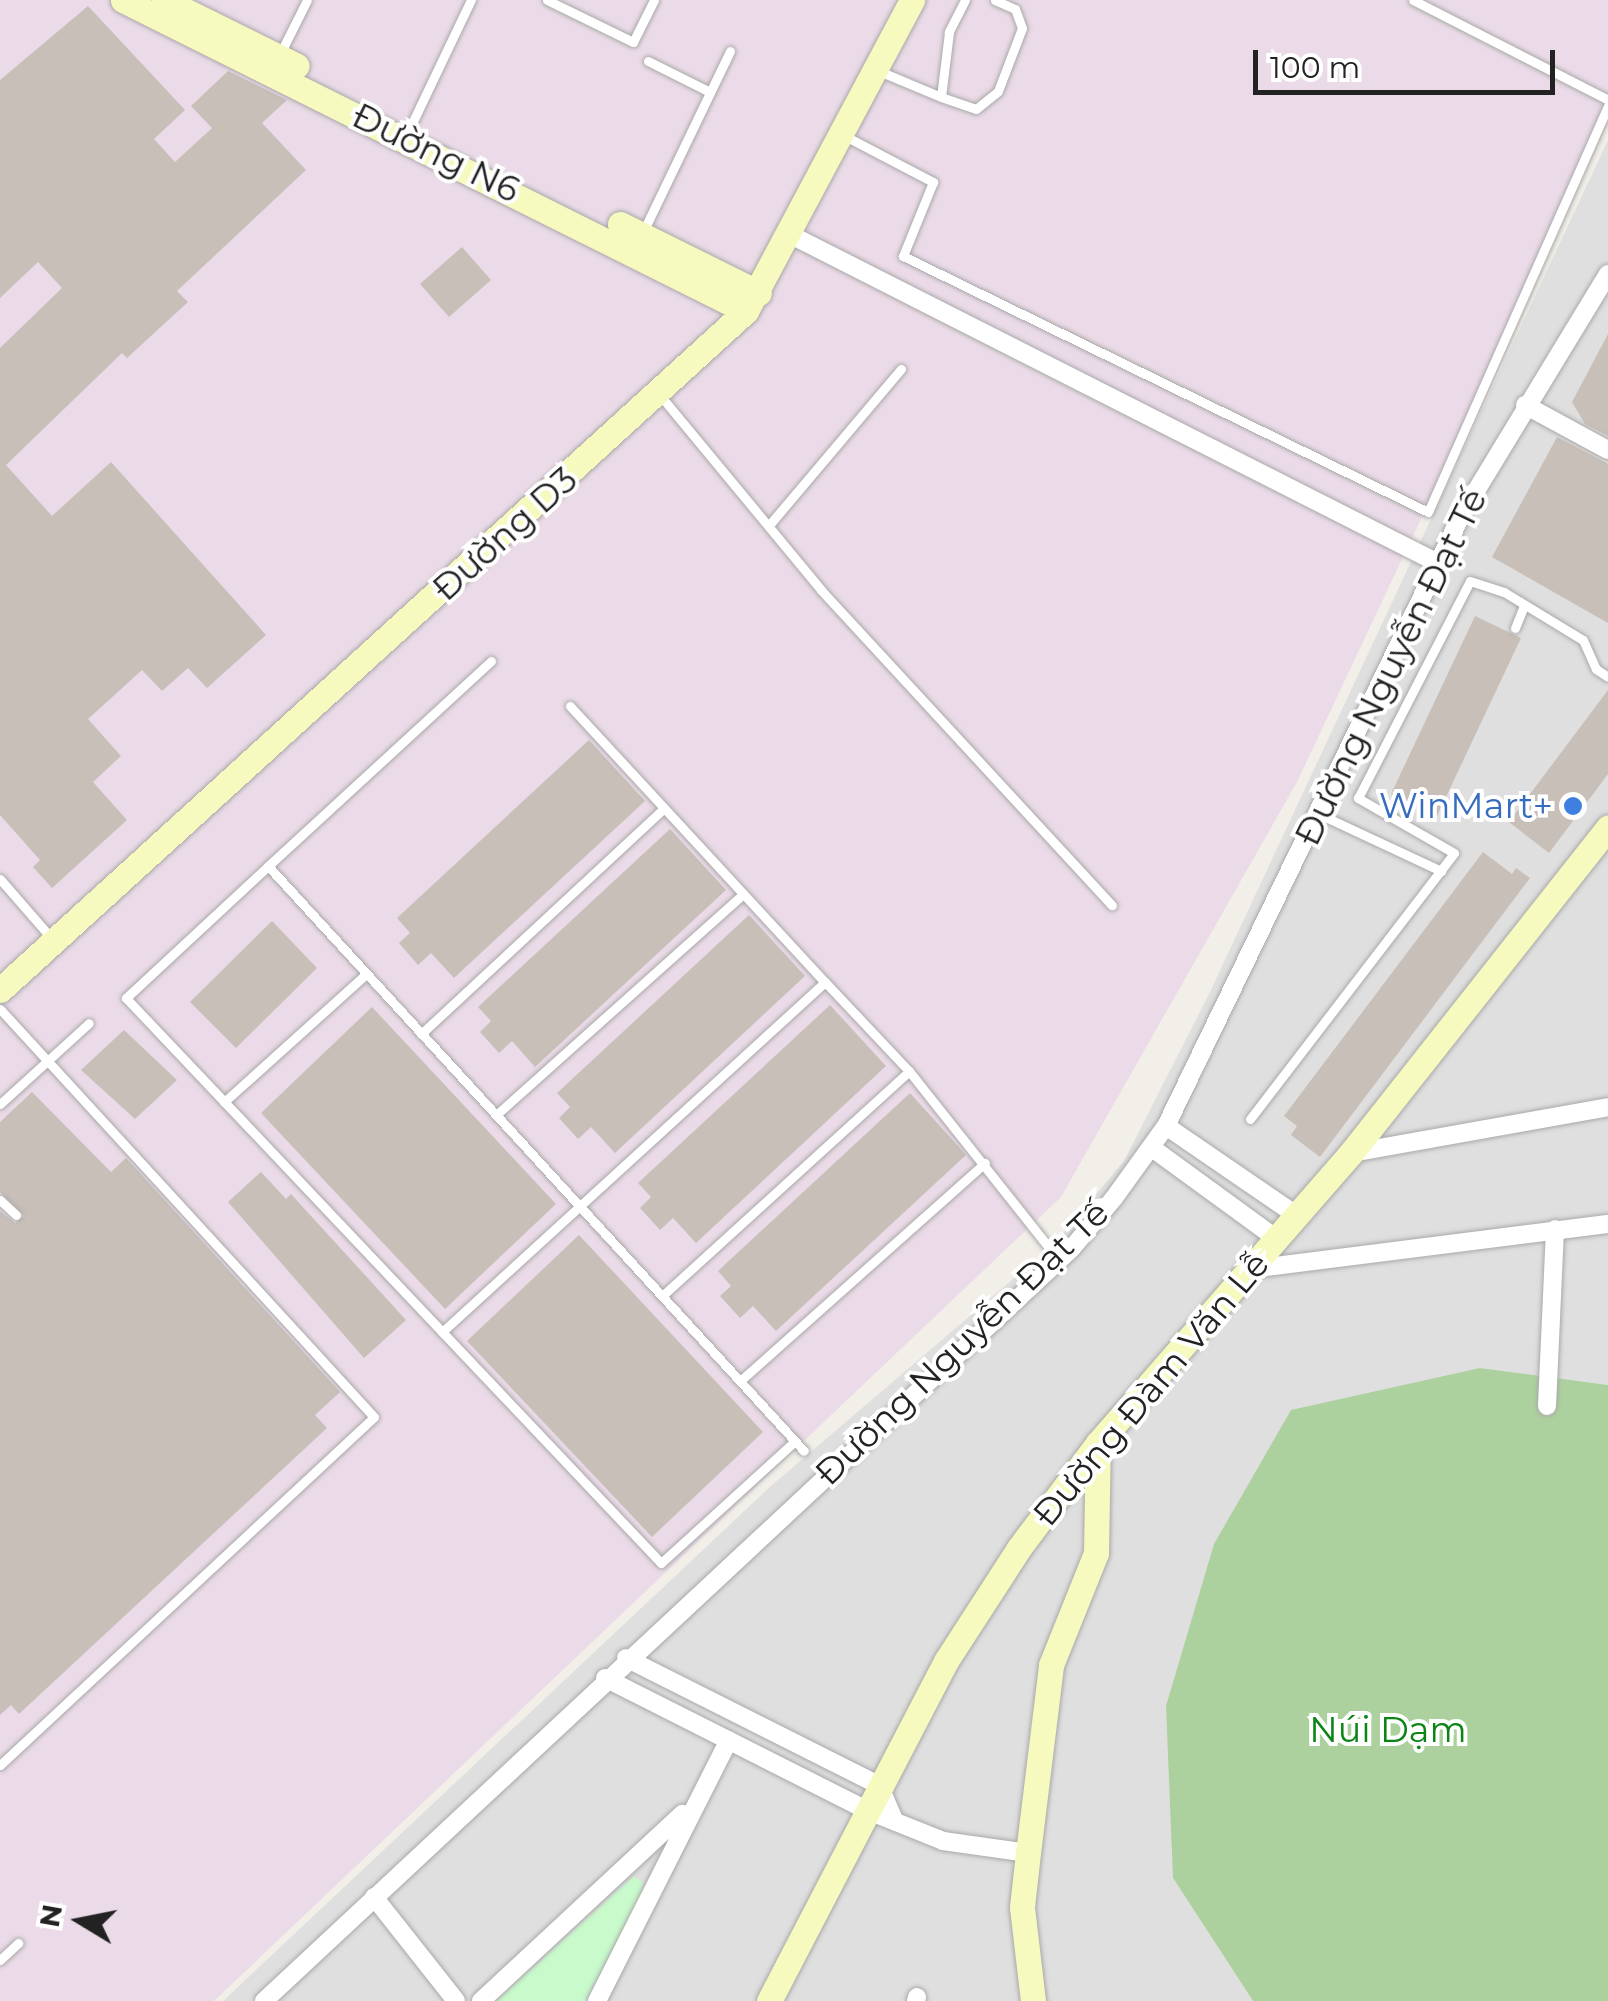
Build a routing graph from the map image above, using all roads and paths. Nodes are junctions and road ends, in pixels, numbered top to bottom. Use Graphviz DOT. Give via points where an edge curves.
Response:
graph roads {
  1 [pos="123,0"];
  2 [pos="164,0"];
  3 [pos="307,0"];
  4 [pos="471,0"];
  5 [pos="547,0"];
  6 [pos="654,0"];
  7 [pos="912,0"];
  8 [pos="966,0"];
  9 [pos="996,0"];
  10 [pos="1413,0"];
  11 [pos="730,51"];
  12 [pos="279,57"];
  13 [pos="648,62"];
  14 [pos="876,70"];
  15 [pos="710,92"];
  16 [pos="940,98"];
  17 [pos="1608,103"];
  18 [pos="408,130"];
  19 [pos="843,135"];
  20 [pos="791,235"];
  21 [pos="638,242"];
  22 [pos="1608,274"];
  23 [pos="752,302"];
  24 [pos="900,369"];
  25 [pos="660,394"];
  26 [pos="1525,405"];
  27 [pos="1608,450"];
  28 [pos="770,524"];
  29 [pos="1438,563"];
  30 [pos="1523,608"];
  31 [pos="1515,628"];
  32 [pos="491,661"];
  33 [pos="1608,677"];
  34 [pos="570,706"];
  35 [pos="664,808"];
  36 [pos="1318,814"];
  37 [pos="1608,827"];
  38 [pos="268,866"];
  39 [pos="1441,871"];
  40 [pos="0,879"];
  41 [pos="744,894"];
  42 [pos="1112,905"];
  43 [pos="55,942"];
  44 [pos="366,974"];
  45 [pos="824,982"];
  46 [pos="0,990"];
  47 [pos="0,1009"];
  48 [pos="89,1023"];
  49 [pos="421,1034"];
  50 [pos="48,1060"];
  51 [pos="909,1071"];
  52 [pos="224,1102"];
  53 [pos="0,1104"];
  54 [pos="1607,1105"];
  55 [pos="496,1115"];
  56 [pos="1250,1119"];
  57 [pos="1166,1126"];
  58 [pos="1152,1148"];
  59 [pos="1351,1154"];
  60 [pos="984,1163"];
  61 [pos="0,1200"];
  62 [pos="580,1206"];
  63 [pos="16,1215"];
  64 [pos="1296,1215"];
  65 [pos="1608,1224"];
  66 [pos="1556,1228"];
  67 [pos="1277,1238"];
  68 [pos="1058,1260"];
  69 [pos="1251,1269"];
  70 [pos="662,1296"];
  71 [pos="442,1332"];
  72 [pos="740,1381"];
  73 [pos="1546,1406"];
  74 [pos="794,1441"];
  75 [pos="1098,1443"];
  76 [pos="804,1451"];
  77 [pos="626,1658"];
  78 [pos="605,1678"];
  79 [pos="729,1740"];
  80 [pos="0,1764"];
  81 [pos="879,1785"];
  82 [pos="690,1808"];
  83 [pos="866,1810"];
  84 [pos="894,1822"];
  85 [pos="1028,1853"];
  86 [pos="374,1897"];
  87 [pos="18,1943"];
  88 [pos="0,1960"];
  89 [pos="264,2001"];
  90 [pos="456,2001"];
  91 [pos="481,2001"];
  92 [pos="597,2001"];
  93 [pos="769,2001"];
  94 [pos="1033,2001"];
  1 -- 18 [label="main road, Đường N6"];
  2 -- 12 [label="main road, Đường N6"];
  3 -- 12 [label="lane"];
  4 -- 18 [label="lane"];
  5 -- 6 [label="lane" via="634,42"];
  7 -- 14 [label="main road, Đường D3"];
  8 -- 16 [label="lane" via="949,32"];
  9 -- 16 [label="lane" via="1015,9 1022,28 998,91 976,109"];
  10 -- 17 [label="lane"];
  11 -- 15 [label="lane"];
  12 -- 18 [label="main road, Đường N6"];
  13 -- 15 [label="lane"];
  14 -- 16 [label="lane"];
  14 -- 19 [label="main road, Đường D3"];
  15 -- 21 [label="lane"];
  17 -- 19 [label="lane" via="1428,512 903,256 933,182"];
  18 -- 21 [label="main road, Đường N6"];
  19 -- 20 [label="main road, Đường D3"];
  20 -- 23 [label="main road, Đường D3"];
  20 -- 29 [label="street"];
  21 -- 23 [label="main road, Đường N6"];
  22 -- 26 [label="street, Đường Nguyễn Đạt Tế"];
  23 -- 25 [label="main road, Đường D3"];
  24 -- 28 [label="lane"];
  25 -- 28 [label="lane"];
  25 -- 43 [label="main road, Đường D3"];
  26 -- 27 [label="street"];
  26 -- 29 [label="street, Đường Nguyễn Đạt Tế"];
  28 -- 42 [label="lane" via="822,590"];
  29 -- 36 [label="street, Đường Nguyễn Đạt Tế"];
  30 -- 31 [label="lane"];
  30 -- 33 [label="lane" via="1582,640 1596,669"];
  30 -- 39 [label="lane" via="1504,592 1470,581 1358,798 1454,853"];
  32 -- 38 [label="lane"];
  34 -- 35 [label="lane"];
  35 -- 41 [label="lane"];
  35 -- 49 [label="lane"];
  36 -- 39 [label="lane"];
  36 -- 57 [label="street, Đường Nguyễn Đạt Tế"];
  37 -- 59 [label="main road, Đường Đàm Văn Lễ"];
  38 -- 44 [label="lane"];
  38 -- 52 [label="lane" via="126,998"];
  39 -- 56 [label="lane"];
  40 -- 43 [label="lane"];
  41 -- 45 [label="lane"];
  41 -- 55 [label="lane"];
  43 -- 46 [label="main road, Đường D3"];
  44 -- 49 [label="lane"];
  44 -- 52 [label="lane"];
  45 -- 51 [label="lane"];
  45 -- 62 [label="lane"];
  47 -- 50 [label="lane"];
  48 -- 50 [label="lane"];
  49 -- 55 [label="lane"];
  50 -- 53 [label="lane"];
  50 -- 80 [label="lane" via="374,1417"];
  51 -- 60 [label="lane"];
  51 -- 70 [label="lane"];
  52 -- 71 [label="lane"];
  54 -- 59 [label="street"];
  55 -- 62 [label="lane"];
  57 -- 58 [label="street, Đường Nguyễn Đạt Tế"];
  57 -- 64 [label="street"];
  58 -- 67 [label="street"];
  58 -- 68 [label="street, Đường Nguyễn Đạt Tế"];
  59 -- 64 [label="main road, Đường Đàm Văn Lễ"];
  60 -- 68 [label="lane"];
  60 -- 72 [label="lane"];
  61 -- 63 [label="lane"];
  62 -- 70 [label="lane"];
  62 -- 71 [label="lane"];
  64 -- 67 [label="main road, Đường Đàm Văn Lễ"];
  65 -- 66 [label="street"];
  66 -- 69 [label="street"];
  66 -- 73 [label="street"];
  67 -- 69 [label="main road, Đường Đàm Văn Lễ"];
  68 -- 77 [label="street, Đường Nguyễn Đạt Tế"];
  69 -- 75 [label="main road, Đường Đàm Văn Lễ"];
  70 -- 72 [label="lane"];
  71 -- 74 [label="lane" via="660,1563"];
  72 -- 74 [label="lane"];
  74 -- 76 [label="lane"];
  75 -- 81 [label="main road, Đường Đàm Văn Lễ" via="946,1661"];
  75 -- 85 [label="main road" via="1096,1552 1051,1665"];
  77 -- 78 [label="street, Đường Nguyễn Đạt Tế"];
  77 -- 81 [label="street"];
  78 -- 79 [label="street"];
  78 -- 86 [label="street, Đường Nguyễn Đạt Tế"];
  79 -- 82 [label="street"];
  79 -- 83 [label="street"];
  81 -- 83 [label="main road, Đường Đàm Văn Lễ"];
  81 -- 84 [label="street"];
  82 -- 91 [label="street"];
  82 -- 92 [label="street"];
  83 -- 84 [label="street"];
  83 -- 93 [label="main road, Đường Đàm Văn Lễ"];
  84 -- 85 [label="street" via="943,1841"];
  85 -- 94 [label="main road" via="1022,1908"];
  86 -- 89 [label="street, Đường Nguyễn Đạt Tế"];
  86 -- 90 [label="street"];
  87 -- 88 [label="lane"];
}
